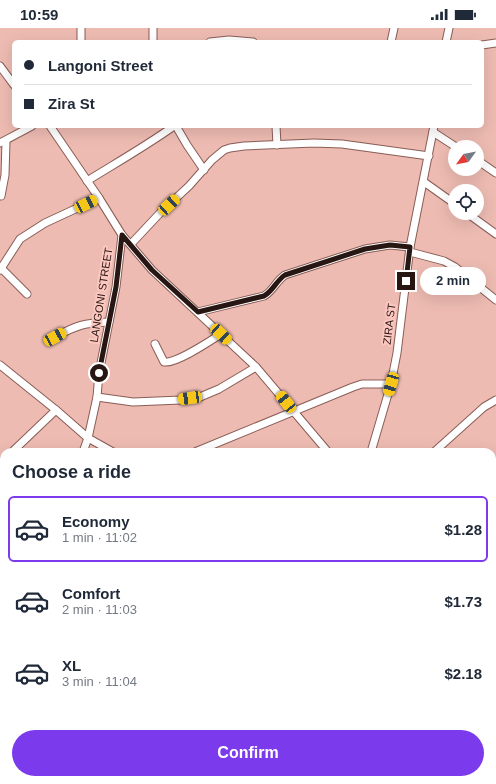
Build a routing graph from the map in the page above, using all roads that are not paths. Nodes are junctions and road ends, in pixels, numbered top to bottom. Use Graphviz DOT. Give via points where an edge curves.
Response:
graph roads {
  1 [pos="81,28"];
  2 [pos="153,28"];
  3 [pos="394,28"];
  4 [pos="449,28"];
  5 [pos="81,40"];
  6 [pos="153,40"];
  7 [pos="391,40"];
  8 [pos="446,40"];
  9 [pos="496,43"];
  10 [pos="484,45"];
  11 [pos="0,66"];
  12 [pos="12,82"];
  13 [pos="28,128"];
  14 [pos="51,128"];
  15 [pos="172,128"];
  16 [pos="176,128"];
  17 [pos="276,128"];
  18 [pos="434,129"];
  19 [pos="448,140"];
  20 [pos="3,142"];
  21 [pos="278,145"];
  22 [pos="429,156"];
  23 [pos="484,165"];
  24 [pos="204,170"];
  25 [pos="496,173"];
  26 [pos="87,181"];
  27 [pos="424,182"];
  28 [pos="1,196"];
  29 [pos="99,198"];
  30 [pos="448,199"];
  31 [pos="477,220"];
  32 [pos="496,234"];
  33 [pos="122,235"];
  34 [pos="131,244"];
  35 [pos="410,249"];
  36 [pos="1,269"];
  37 [pos="27,294"];
  38 [pos="496,300"];
  39 [pos="198,312"];
  40 [pos="109,322"];
  41 [pos="221,334"];
  42 [pos="55,337"];
  43 [pos="155,344"];
  44 [pos="0,365"];
  45 [pos="256,367"];
  46 [pos="391,384"];
  47 [pos="97,397"];
  48 [pos="496,400"];
  49 [pos="56,410"];
  50 [pos="294,412"];
  51 [pos="88,438"];
  52 [pos="16,448"];
  53 [pos="84,448"];
  54 [pos="106,448"];
  55 [pos="205,448"];
  56 [pos="325,448"];
  57 [pos="372,448"];
  58 [pos="438,448"];
  1 -- 5 [label="street"];
  2 -- 6 [label="street"];
  3 -- 7 [label="street"];
  4 -- 8 [label="street"];
  9 -- 10 [label="street"];
  11 -- 12 [label="street"];
  13 -- 20 [label="street"];
  14 -- 26 [label="street"];
  15 -- 26 [label="street"];
  16 -- 24 [label="street"];
  17 -- 21 [label="street"];
  18 -- 19 [label="street"];
  18 -- 22 [label="street, ZIRA ST"];
  20 -- 28 [label="street" via="6,158"];
  21 -- 22 [label="street" via="342,144"];
  21 -- 24 [label="street" via="230,148"];
  22 -- 27 [label="street, ZIRA ST"];
  23 -- 25 [label="street"];
  24 -- 34 [label="street"];
  26 -- 29 [label="street"];
  27 -- 30 [label="street"];
  27 -- 35 [label="street, ZIRA ST"];
  29 -- 33 [label="street"];
  29 -- 36 [label="street" via="45,223 20,239"];
  31 -- 32 [label="street"];
  33 -- 34 [label="street"];
  33 -- 40 [label="street, LANGONI STREET"];
  34 -- 39 [label="street" via="152,270"];
  35 -- 38 [label="street" via="455,267"];
  35 -- 39 [label="street" via="390,245 357,252 285,275 270,293 264,296"];
  35 -- 46 [label="street, ZIRA ST"];
  36 -- 37 [label="street"];
  39 -- 41 [label="street"];
  40 -- 42 [label="street" via="82,324"];
  40 -- 47 [label="street, LANGONI STREET"];
  41 -- 43 [label="street" via="195,350 167,362 161,358"];
  41 -- 45 [label="street"];
  44 -- 49 [label="street"];
  45 -- 47 [label="street" via="200,397 133,402"];
  45 -- 50 [label="street"];
  46 -- 50 [label="street" via="362,384"];
  46 -- 57 [label="street, ZIRA ST"];
  47 -- 51 [label="street, LANGONI STREET"];
  48 -- 58 [label="street" via="484,407"];
  49 -- 51 [label="street"];
  49 -- 52 [label="street"];
  50 -- 55 [label="street"];
  50 -- 56 [label="street"];
  51 -- 53 [label="street, LANGONI STREET"];
  51 -- 54 [label="street"];
}
